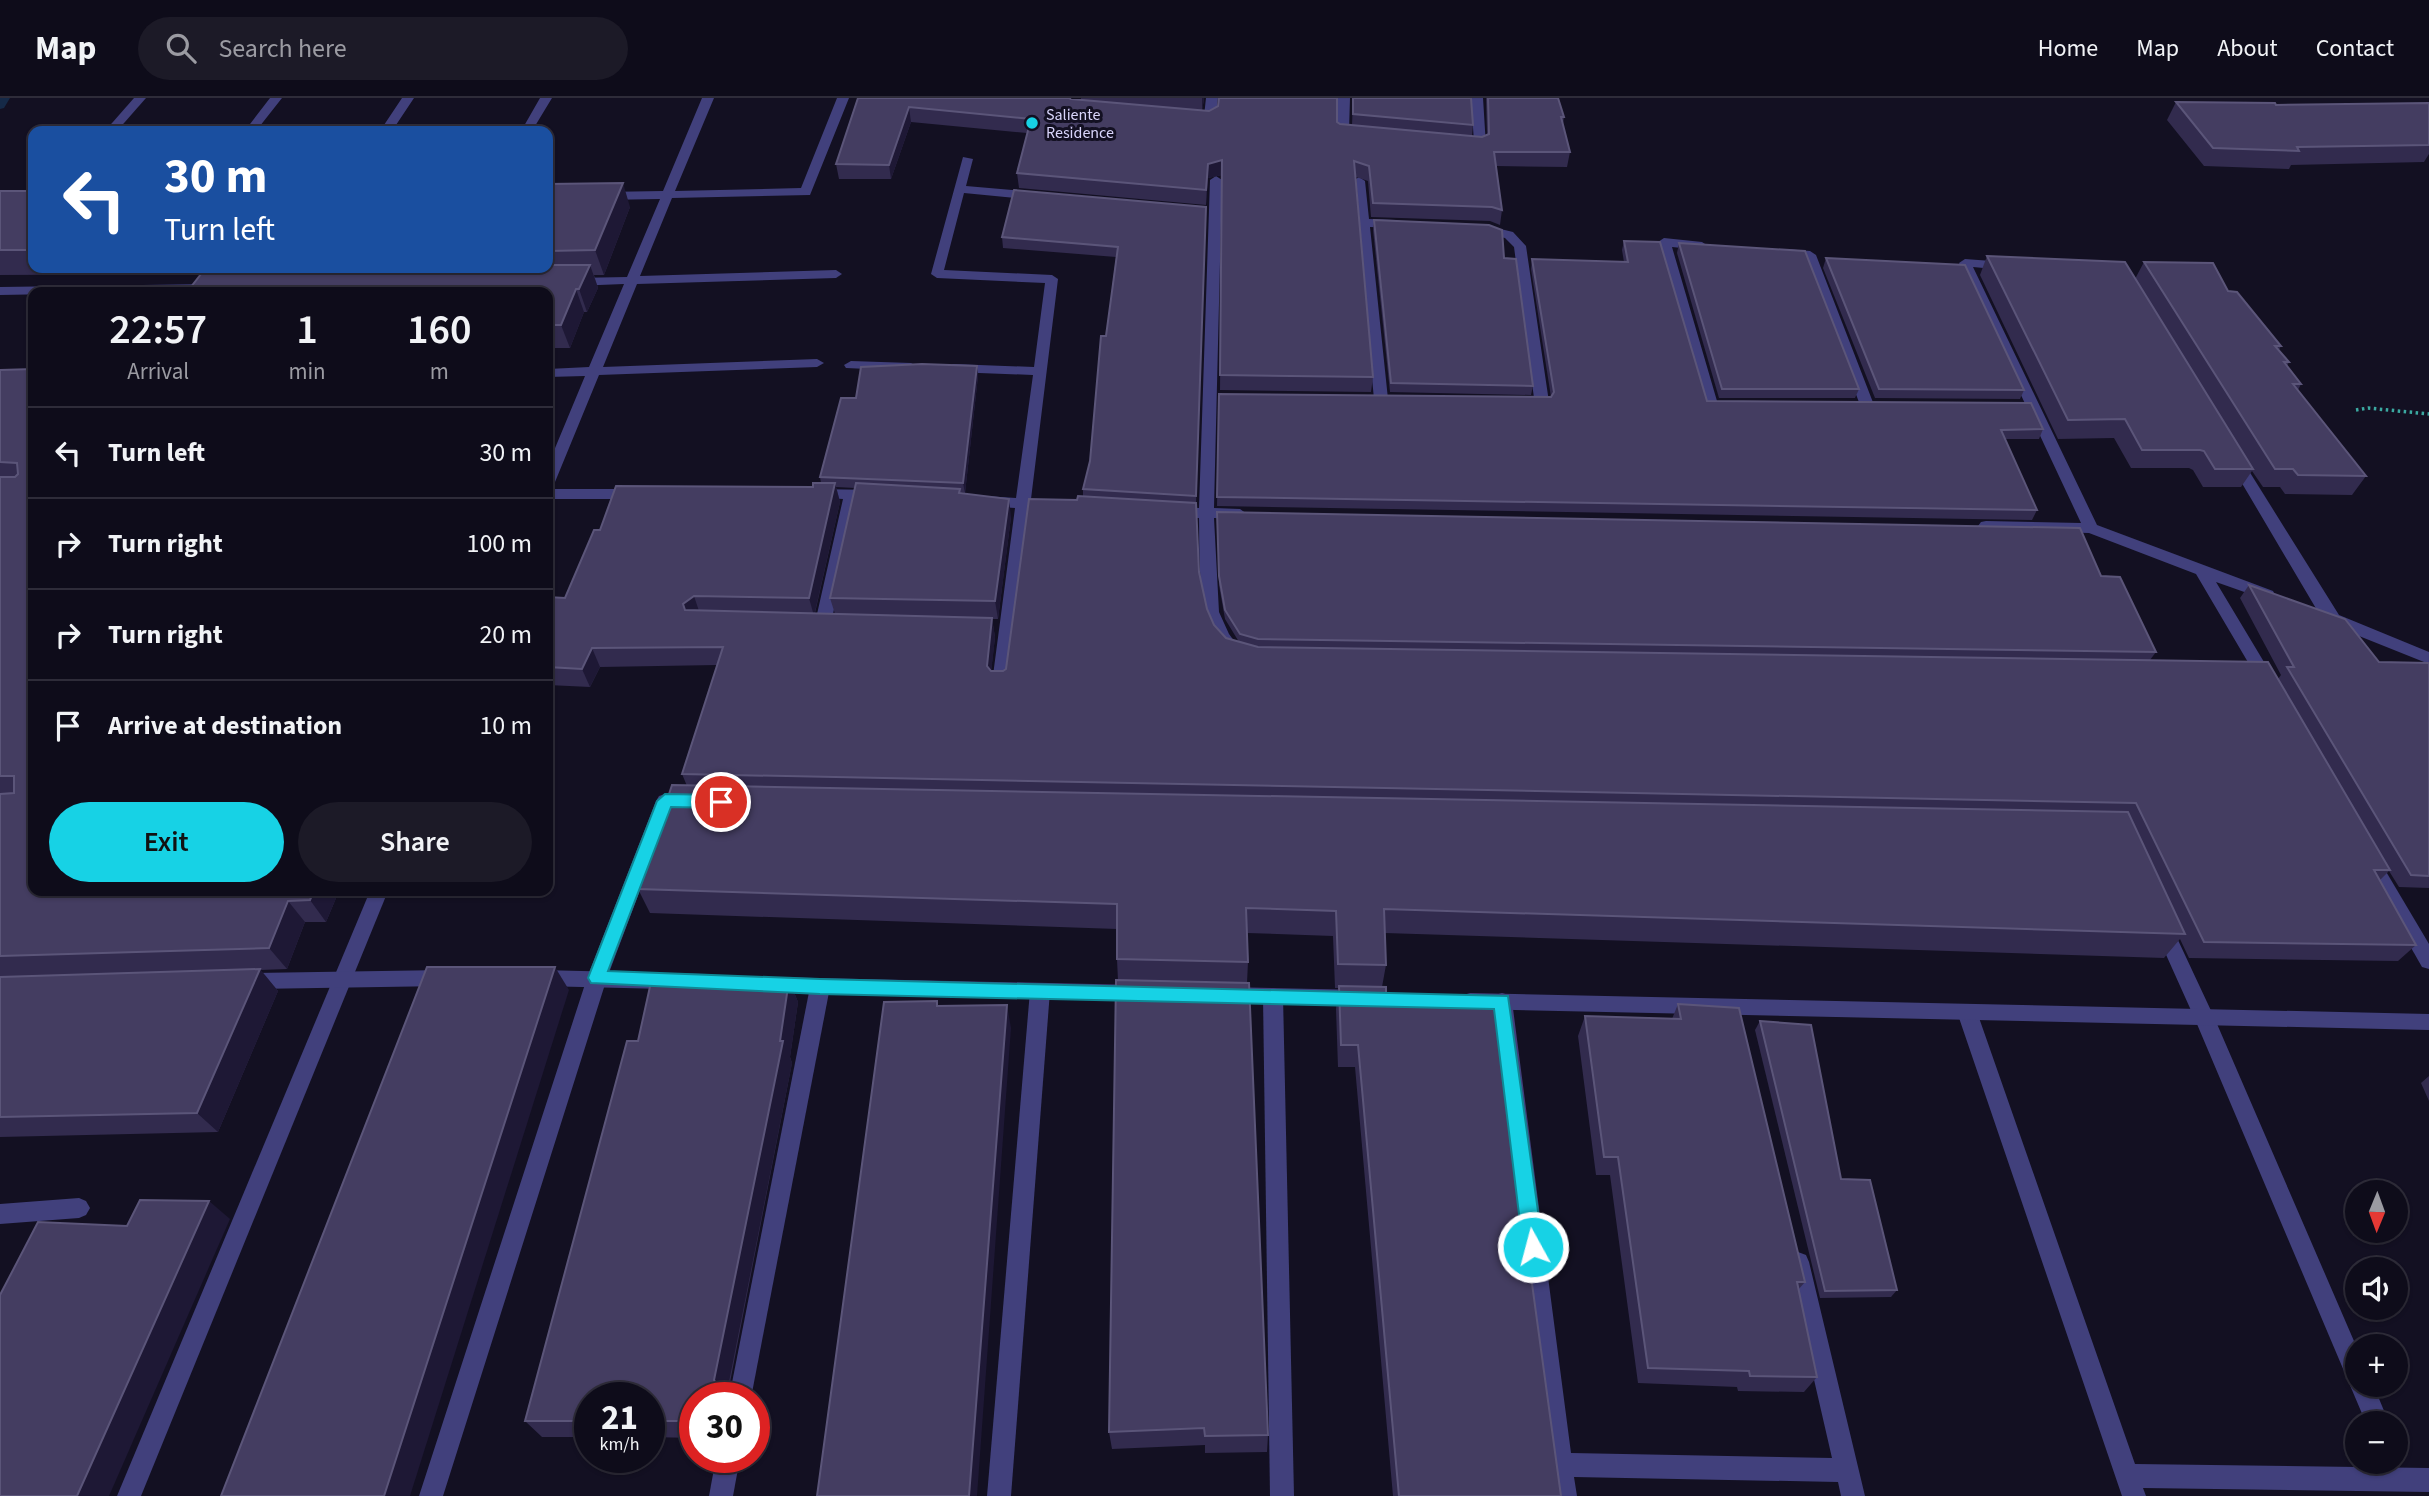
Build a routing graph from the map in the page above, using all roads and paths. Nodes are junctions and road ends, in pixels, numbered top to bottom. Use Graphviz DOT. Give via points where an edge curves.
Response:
graph roads {
  1 [pos="140,98"];
  2 [pos="276,98"];
  3 [pos="408,98"];
  4 [pos="547,98"];
  5 [pos="708,98"];
  6 [pos="843,98"];
  7 [pos="1212,98"];
  8 [pos="1344,98"];
  9 [pos="1477,98"];
  10 [pos="1182,118"];
  11 [pos="115,126"];
  12 [pos="254,126"];
  13 [pos="389,126"];
  14 [pos="530,126"];
  15 [pos="1371,136"];
  16 [pos="1452,143"];
  17 [pos="967,159"];
  18 [pos="1216,180"];
  19 [pos="1359,181"];
  20 [pos="959,189"];
  21 [pos="667,195"];
  22 [pos="588,196"];
  23 [pos="1054,198"];
  24 [pos="1363,223"];
  25 [pos="1404,225"];
  26 [pos="1471,228"];
  27 [pos="1717,247"];
  28 [pos="1770,252"];
  29 [pos="2017,267"];
  30 [pos="836,274"];
  31 [pos="631,281"];
  32 [pos="563,282"];
  33 [pos="0,291"];
  34 [pos="28,291"];
  35 [pos="817,363"];
  36 [pos="851,365"];
  37 [pos="1040,371"];
  38 [pos="594,372"];
  39 [pos="553,373"];
  40 [pos="1381,399"];
  41 [pos="1516,402"];
  42 [pos="1737,405"];
  43 [pos="1868,405"];
  44 [pos="2356,410"];
  45 [pos="2429,414"];
  46 [pos="2223,440"];
  47 [pos="553,470"];
  48 [pos="553,494"];
  49 [pos="645,494"];
  50 [pos="797,494"];
  51 [pos="852,494"];
  52 [pos="891,496"];
  53 [pos="971,501"];
  54 [pos="1023,504"];
  55 [pos="1062,506"];
  56 [pos="1154,511"];
  57 [pos="1206,514"];
  58 [pos="1261,515"];
  59 [pos="1967,526"];
  60 [pos="2091,528"];
  61 [pos="2203,572"];
  62 [pos="2281,600"];
  63 [pos="2307,609"];
  64 [pos="2333,619"];
  65 [pos="824,623"];
  66 [pos="1246,654"];
  67 [pos="2429,658"];
  68 [pos="1000,683"];
  69 [pos="2275,695"];
  70 [pos="707,801"];
  71 [pos="2359,840"];
  72 [pos="377,896"];
  73 [pos="2158,916"];
  74 [pos="2429,961"];
  75 [pos="343,978"];
  76 [pos="463,978"];
  77 [pos="517,978"];
  78 [pos="597,978"];
  79 [pos="233,981"];
  80 [pos="722,983"];
  81 [pos="750,984"];
  82 [pos="820,987"];
  83 [pos="1040,991"];
  84 [pos="1163,994"];
  85 [pos="1204,995"];
  86 [pos="1273,996"];
  87 [pos="1381,999"];
  88 [pos="1448,1000"];
  89 [pos="1502,1001"];
  90 [pos="1737,1007"];
  91 [pos="1967,1012"];
  92 [pos="2204,1017"];
  93 [pos="2429,1022"];
  94 [pos="1744,1034"];
  95 [pos="79,1208"];
  96 [pos="0,1214"];
  97 [pos="1792,1238"];
  98 [pos="2345,1346"];
  99 [pos="743,1382"];
  100 [pos="1561,1465"];
  101 [pos="1846,1470"];
  102 [pos="726,1473"];
  103 [pos="2345,1473"];
  104 [pos="2408,1473"];
  105 [pos="2429,1480"];
  106 [pos="2131,1486"];
  107 [pos="129,1496"];
  108 [pos="431,1496"];
  109 [pos="721,1496"];
  110 [pos="999,1496"];
  111 [pos="1282,1496"];
  112 [pos="1565,1496"];
  113 [pos="1853,1496"];
  1 -- 11 [label="street"];
  2 -- 12 [label="street"];
  3 -- 13 [label="street"];
  4 -- 14 [label="street"];
  5 -- 21 [label="street"];
  6 -- 21 [label="street" via="806,192"];
  7 -- 10 [label="street" via="1209,120"];
  8 -- 15 [label="street" via="1343,134"];
  9 -- 16 [label="street" via="1480,145"];
  17 -- 20 [label="street"];
  18 -- 57 [label="street" via="1208,211 1216,397"];
  19 -- 24 [label="street"];
  20 -- 23 [label="street"];
  20 -- 37 [label="street" via="937,274 1052,279"];
  21 -- 22 [label="street"];
  21 -- 31 [label="street"];
  24 -- 25 [label="street"];
  24 -- 40 [label="street"];
  26 -- 41 [label="street" via="1509,235 1520,246 1542,402"];
  27 -- 42 [label="street" via="1664,242 1711,405"];
  28 -- 43 [label="street" via="1810,256"];
  29 -- 60 [label="street" via="1965,263 2026,406"];
  30 -- 31 [label="street"];
  31 -- 32 [label="street"];
  31 -- 38 [label="street"];
  33 -- 34 [label="street"];
  35 -- 38 [label="street"];
  36 -- 37 [label="street"];
  37 -- 54 [label="street"];
  38 -- 39 [label="street"];
  38 -- 47 [label="street"];
  44 -- 45 [label="path"];
  46 -- 64 [label="street"];
  48 -- 49 [label="street"];
  50 -- 51 [label="street"];
  51 -- 52 [label="street"];
  51 -- 65 [label="street"];
  53 -- 54 [label="street"];
  54 -- 55 [label="street"];
  54 -- 68 [label="street" via="1000,628"];
  56 -- 57 [label="street"];
  57 -- 58 [label="street"];
  57 -- 66 [label="street" via="1211,612 1222,637 1234,651"];
  59 -- 60 [label="street"];
  60 -- 61 [label="street"];
  61 -- 62 [label="street"];
  61 -- 69 [label="street" via="2254,671"];
  63 -- 64 [label="street"];
  64 -- 67 [label="street"];
  70 -- 78 [label="street" via="665,801"];
  71 -- 74 [label="street"];
  72 -- 75 [label="street"];
  73 -- 92 [label="street"];
  75 -- 76 [label="street"];
  75 -- 79 [label="street"];
  75 -- 107 [label="street"];
  77 -- 78 [label="street"];
  78 -- 80 [label="street"];
  78 -- 108 [label="street"];
  81 -- 82 [label="street"];
  82 -- 83 [label="street"];
  82 -- 99 [label="street"];
  83 -- 84 [label="street"];
  83 -- 110 [label="street"];
  85 -- 86 [label="street"];
  86 -- 87 [label="street"];
  86 -- 111 [label="street"];
  88 -- 89 [label="street"];
  89 -- 90 [label="street"];
  89 -- 100 [label="street"];
  90 -- 91 [label="street"];
  90 -- 94 [label="street"];
  91 -- 92 [label="street"];
  91 -- 106 [label="street"];
  92 -- 93 [label="street"];
  92 -- 98 [label="street"];
  95 -- 96 [label="street"];
  97 -- 101 [label="street"];
  100 -- 101 [label="street"];
  100 -- 112 [label="street"];
  101 -- 113 [label="street"];
  102 -- 109 [label="street"];
  103 -- 106 [label="street"];
  104 -- 105 [label="street"];
}
